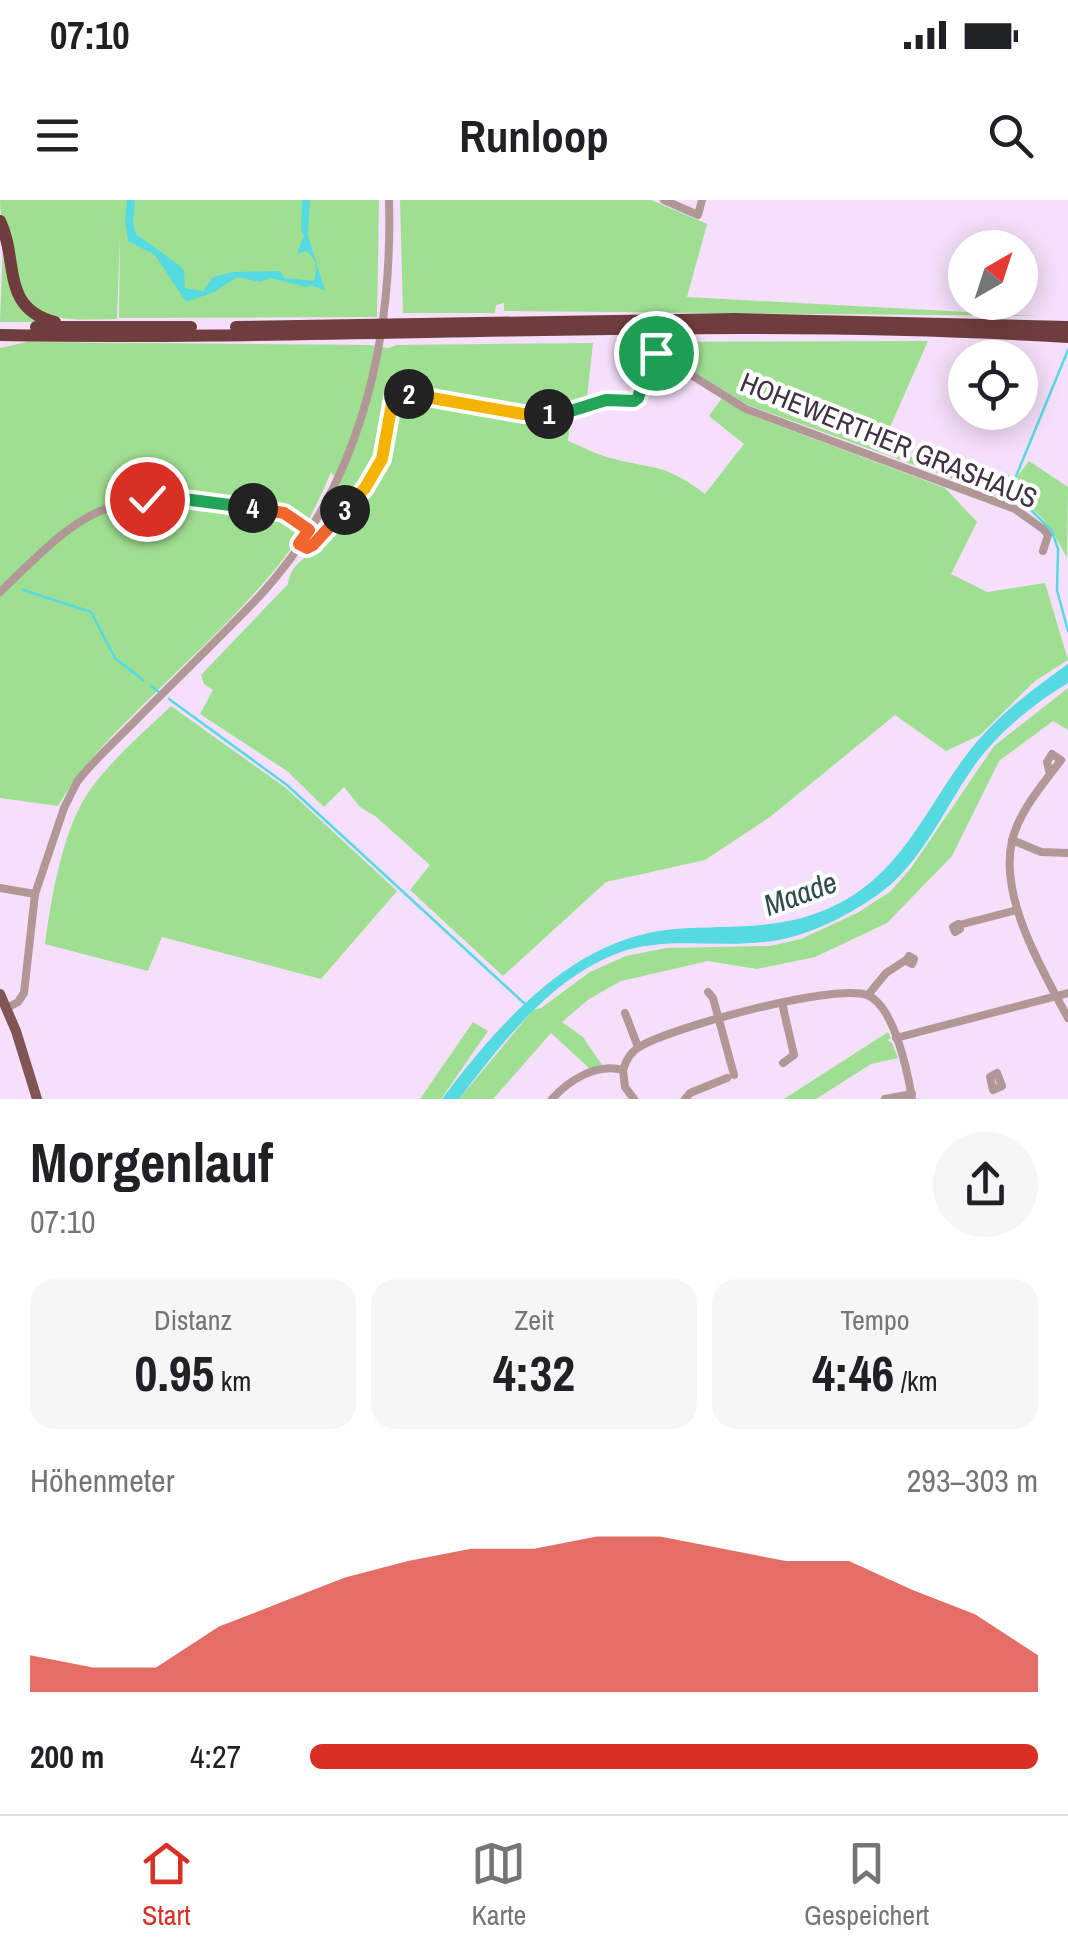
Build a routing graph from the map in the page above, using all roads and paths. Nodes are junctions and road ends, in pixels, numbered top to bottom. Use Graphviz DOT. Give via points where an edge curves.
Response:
graph roads {
  1 [pos="389,200"];
  2 [pos="664,200"];
  3 [pos="702,200"];
  4 [pos="0,220"];
  5 [pos="0,237"];
  6 [pos="0,254"];
  7 [pos="0,326"];
  8 [pos="87,327"];
  9 [pos="1062,331"];
  10 [pos="0,337"];
  11 [pos="309,530"];
  12 [pos="299,544"];
  13 [pos="1043,552"];
  14 [pos="0,592"];
  15 [pos="1050,774"];
  16 [pos="1012,840"];
  17 [pos="1068,853"];
  18 [pos="0,888"];
  19 [pos="35,894"];
  20 [pos="1018,910"];
  21 [pos="959,925"];
  22 [pos="906,960"];
  23 [pos="708,992"];
  24 [pos="1068,993"];
  25 [pos="0,994"];
  26 [pos="868,995"];
  27 [pos="1056,997"];
  28 [pos="782,1003"];
  29 [pos="6,1008"];
  30 [pos="626,1013"];
  31 [pos="718,1018"];
  32 [pos="1068,1018"];
  33 [pos="896,1038"];
  34 [pos="638,1047"];
  35 [pos="782,1063"];
  36 [pos="622,1070"];
  37 [pos="1002,1086"];
  38 [pos="912,1096"];
  39 [pos="37,1099"];
  40 [pos="552,1099"];
  41 [pos="634,1099"];
  42 [pos="685,1099"];
  43 [pos="885,1099"];
  44 [pos="1005,1099"];
  1 -- 11 [label="street" via="381,346 350,452"];
  2 -- 3 [label="street" via="698,214"];
  4 -- 8 [label="highway" via="11,280 23,304 44,319"];
  5 -- 6 [label="highway"];
  7 -- 8 [label="highway"];
  8 -- 9 [label="highway" via="734,319"];
  9 -- 10 [label="highway"];
  11 -- 12 [label="street"];
  11 -- 14 [label="street" via="264,509 176,498 120,504 67,529"];
  12 -- 13 [label="street, HOHEWERTHER GRASHAUS" via="313,545 374,476 398,394 561,414 606,400 634,401 656,353 746,409 1015,510 1044,528"];
  12 -- 19 [label="street" via="254,601 81,777"];
  15 -- 16 [label="street"];
  16 -- 17 [label="street" via="1041,852"];
  16 -- 20 [label="street" via="1009,872"];
  18 -- 19 [label="street"];
  19 -- 29 [label="street" via="27,982 21,998"];
  20 -- 21 [label="street"];
  20 -- 27 [label="street"];
  22 -- 26 [label="street"];
  23 -- 31 [label="street"];
  24 -- 27 [label="street"];
  25 -- 29 [label="main road"];
  26 -- 28 [label="street" via="846,992"];
  26 -- 33 [label="street"];
  27 -- 32 [label="street"];
  27 -- 33 [label="street"];
  28 -- 31 [label="street"];
  28 -- 35 [label="street" via="794,1054"];
  29 -- 39 [label="main road"];
  30 -- 34 [label="street"];
  31 -- 34 [label="street"];
  31 -- 42 [label="street" via="730,1077"];
  33 -- 38 [label="street"];
  34 -- 36 [label="street"];
  36 -- 40 [label="street" via="596,1068"];
  36 -- 41 [label="street"];
  37 -- 44 [label="street"];
  38 -- 43 [label="street"];
}
